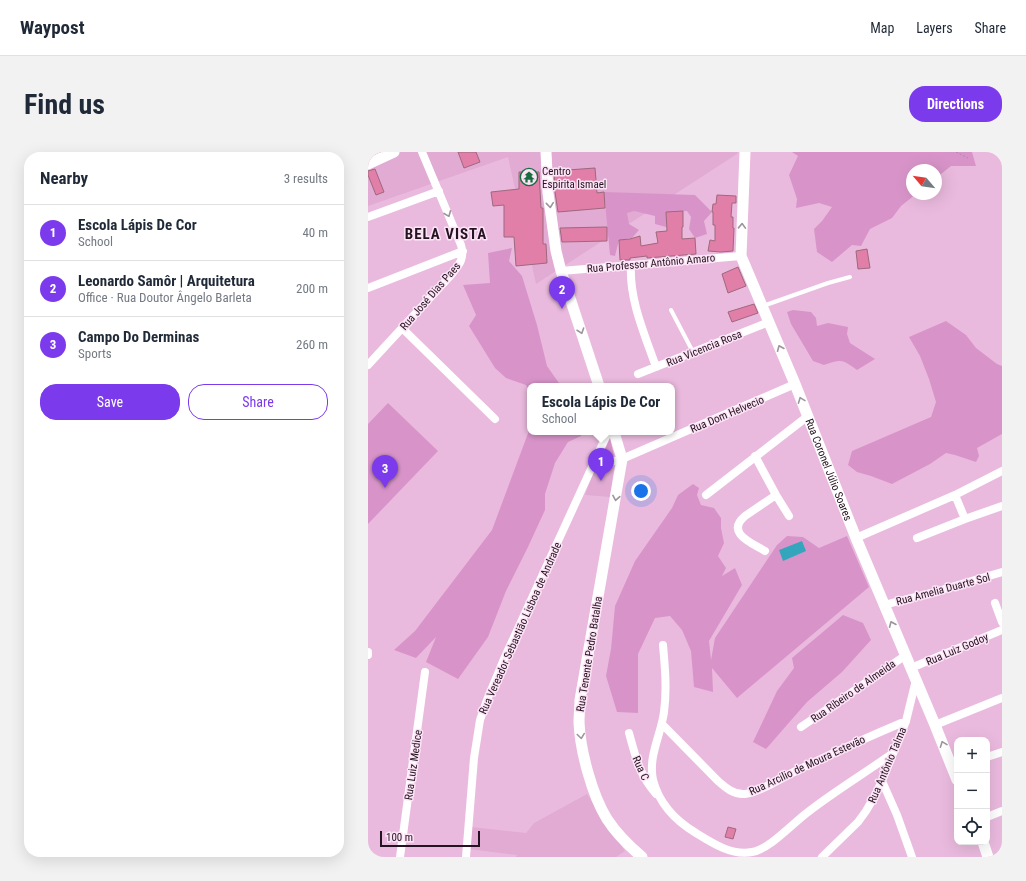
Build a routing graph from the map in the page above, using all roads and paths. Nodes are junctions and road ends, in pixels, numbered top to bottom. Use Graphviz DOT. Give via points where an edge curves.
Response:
graph roads {
  1 [pos="394,152"];
  2 [pos="422,152"];
  3 [pos="546,152"];
  4 [pos="745,152"];
  5 [pos="956,152"];
  6 [pos="968,158"];
  7 [pos="368,164"];
  8 [pos="438,191"];
  9 [pos="368,216"];
  10 [pos="463,251"];
  11 [pos="741,256"];
  12 [pos="631,265"];
  13 [pos="561,271"];
  14 [pos="850,277"];
  15 [pos="368,288"];
  16 [pos="762,306"];
  17 [pos="671,310"];
  18 [pos="769,322"];
  19 [pos="402,328"];
  20 [pos="693,353"];
  21 [pos="368,365"];
  22 [pos="656,367"];
  23 [pos="638,374"];
  24 [pos="598,383"];
  25 [pos="795,384"];
  26 [pos="808,416"];
  27 [pos="495,419"];
  28 [pos="607,435"];
  29 [pos="615,435"];
  30 [pos="755,456"];
  31 [pos="622,459"];
  32 [pos="592,467"];
  33 [pos="1002,471"];
  34 [pos="706,495"];
  35 [pos="776,495"];
  36 [pos="955,495"];
  37 [pos="1002,506"];
  38 [pos="789,516"];
  39 [pos="965,519"];
  40 [pos="856,538"];
  41 [pos="917,538"];
  42 [pos="765,551"];
  43 [pos="1002,572"];
  44 [pos="995,603"];
  45 [pos="884,605"];
  46 [pos="1002,622"];
  47 [pos="1002,630"];
  48 [pos="663,645"];
  49 [pos="906,655"];
  50 [pos="911,668"];
  51 [pos="425,672"];
  52 [pos="916,680"];
  53 [pos="1002,698"];
  54 [pos="906,721"];
  55 [pos="662,724"];
  56 [pos="935,725"];
  57 [pos="801,727"];
  58 [pos="629,733"];
  59 [pos="1002,752"];
  60 [pos="893,753"];
  61 [pos="990,756"];
  62 [pos="954,768"];
  63 [pos="882,781"];
  64 [pos="661,800"];
  65 [pos="1002,811"];
  66 [pos="990,816"];
  67 [pos="984,845"];
  68 [pos="400,857"];
  69 [pos="466,857"];
  70 [pos="642,857"];
  71 [pos="822,857"];
  72 [pos="912,857"];
  73 [pos="988,857"];
  1 -- 7 [label="street"];
  2 -- 8 [label="street, Rua José Dias Paes"];
  3 -- 13 [label="street, one-way" via="552,230"];
  11 -- 4 [label="street, Rua Coronel Júlio Soares, one-way"];
  5 -- 6 [label="path"];
  8 -- 9 [label="street"];
  8 -- 10 [label="street, Rua José Dias Paes, one-way"];
  10 -- 15 [label="street"];
  10 -- 19 [label="street, Rua José Dias Paes" via="456,268"];
  11 -- 12 [label="street, Rua Professor Antônio Amaro"];
  11 -- 16 [label="street, Rua Coronel Júlio Soares"];
  12 -- 13 [label="street, Rua Professor Antônio Amaro"];
  12 -- 22 [label="street" via="634,298"];
  13 -- 24 [label="street, one-way"];
  14 -- 16 [label="lane"];
  16 -- 18 [label="street, Rua Coronel Júlio Soares"];
  17 -- 20 [label="lane"];
  18 -- 20 [label="street, Rua Vicencia Rosa"];
  25 -- 18 [label="street, Rua Coronel Júlio Soares, one-way"];
  19 -- 21 [label="street, Rua José Dias Paes"];
  19 -- 27 [label="street"];
  20 -- 22 [label="street, Rua Vicencia Rosa"];
  22 -- 23 [label="street, Rua Vicencia Rosa"];
  26 -- 25 [label="street, Rua Coronel Júlio Soares, one-way"];
  25 -- 31 [label="street, Rua Dom Helvecio"];
  26 -- 30 [label="street"];
  26 -- 40 [label="street, Rua Coronel Júlio Soares"];
  28 -- 32 [label="street, Rua Vereador Sebastião Lisboa de Andrade"];
  29 -- 31 [label="street"];
  30 -- 34 [label="street"];
  30 -- 35 [label="street"];
  31 -- 32 [label="street, Rua Dom Helvecio"];
  31 -- 70 [label="street, Rua Tenente Pedro Batalha, one-way" via="582,685 579,723 583,751 599,805 621,837"];
  32 -- 69 [label="street, Rua Vereador Sebastião Lisboa de Andrade" via="504,659 480,720 474,758"];
  33 -- 36 [label="street"];
  35 -- 38 [label="street"];
  35 -- 42 [label="street" via="745,516 737,528 746,540"];
  36 -- 39 [label="street"];
  36 -- 40 [label="street"];
  37 -- 39 [label="street"];
  39 -- 41 [label="street"];
  40 -- 45 [label="street, Rua Coronel Júlio Soares"];
  43 -- 45 [label="street, Rua Amelia Duarte Sol"];
  44 -- 46 [label="street"];
  49 -- 45 [label="street, Rua Coronel Júlio Soares, one-way"];
  47 -- 50 [label="street, Rua Luiz Godoy"];
  48 -- 55 [label="street" via="666,696"];
  49 -- 50 [label="street, Rua Coronel Júlio Soares"];
  49 -- 57 [label="street, Rua Ribeiro de Almeida"];
  50 -- 52 [label="street, Rua Coronel Júlio Soares"];
  51 -- 68 [label="street, Rua Luiz Medice"];
  52 -- 54 [label="street, Rua Antônio Talma"];
  52 -- 56 [label="street, Rua Coronel Júlio Soares"];
  53 -- 56 [label="street"];
  54 -- 55 [label="street, Rua Arcilio de Moura Estevão" via="745,794 727,789"];
  54 -- 60 [label="street, Rua Antônio Talma"];
  55 -- 64 [label="street" via="652,765 653,780"];
  62 -- 56 [label="street, Rua Coronel Júlio Soares, one-way"];
  58 -- 64 [label="street, Rua C" via="642,774"];
  59 -- 61 [label="street"];
  60 -- 63 [label="street, Rua Antônio Talma"];
  60 -- 64 [label="street" via="824,800 775,840 752,853 725,849 707,840 672,815"];
  63 -- 71 [label="street, Rua Antônio Talma" via="858,822"];
  63 -- 72 [label="street"];
  65 -- 66 [label="street"];
  67 -- 73 [label="street"];
}
